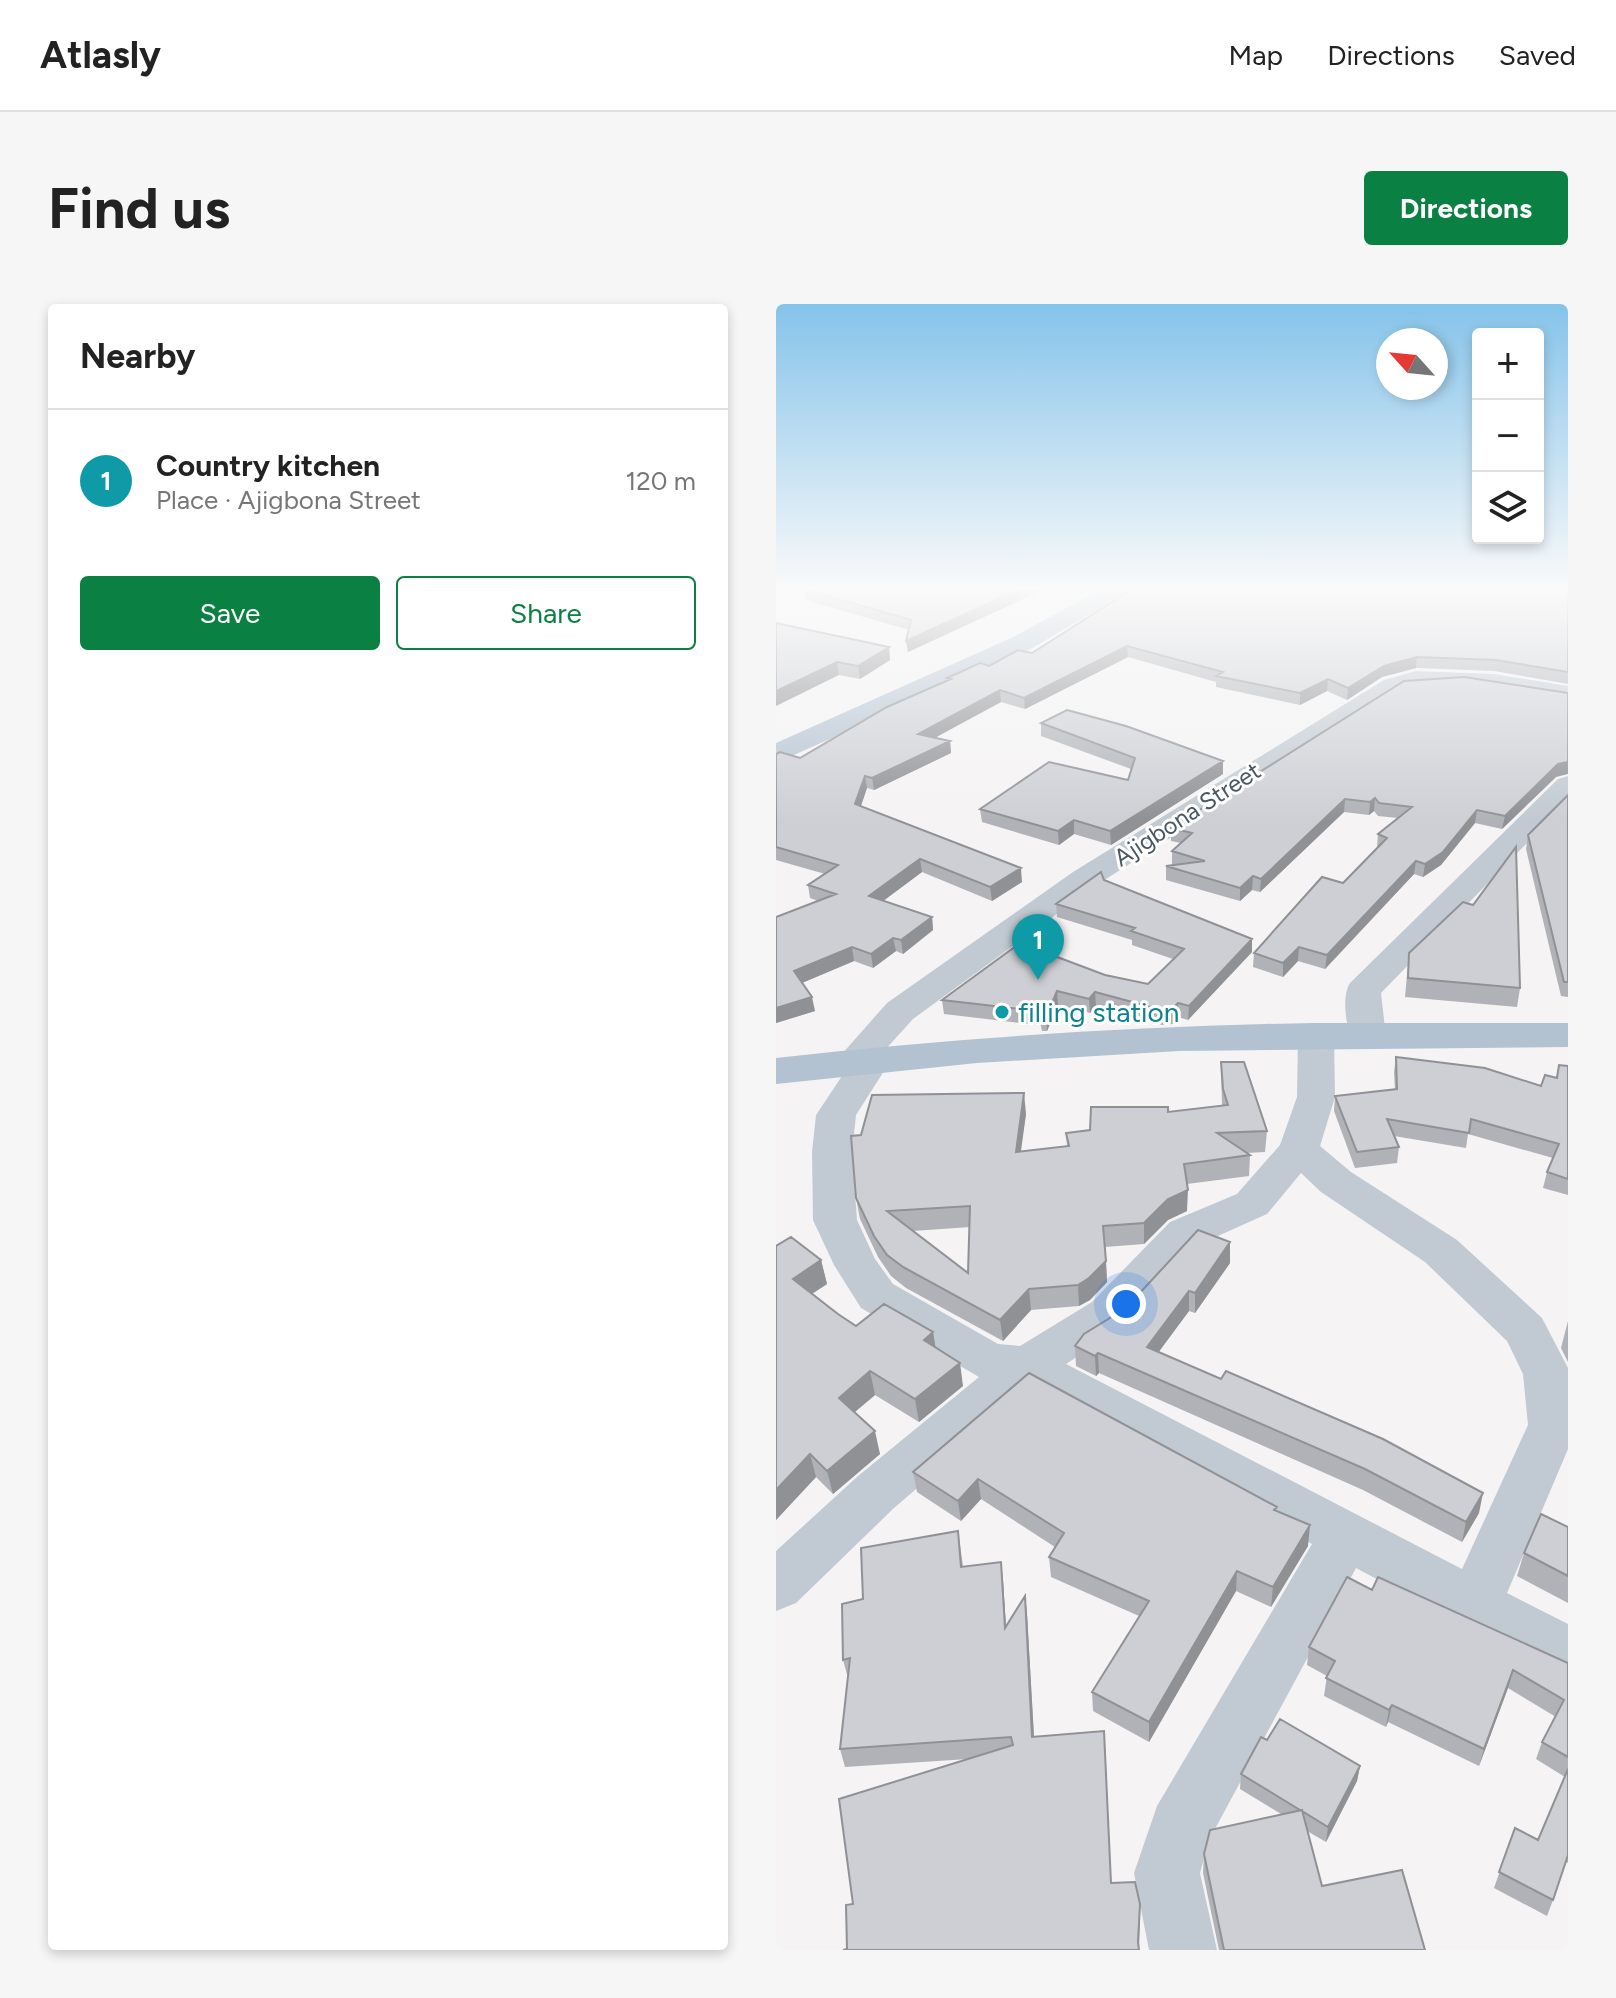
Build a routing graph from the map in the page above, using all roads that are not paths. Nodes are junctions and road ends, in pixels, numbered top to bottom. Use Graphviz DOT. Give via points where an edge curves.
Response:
graph roads {
  1 [pos="937,667"];
  2 [pos="969,667"];
  3 [pos="1568,694"];
  4 [pos="776,739"];
  5 [pos="776,754"];
  6 [pos="1561,800"];
  7 [pos="1316,1035"];
  8 [pos="1568,1035"];
  9 [pos="1368,1037"];
  10 [pos="872,1060"];
  11 [pos="776,1071"];
  12 [pos="1299,1149"];
  13 [pos="1027,1365"];
  14 [pos="1344,1538"];
  15 [pos="776,1586"];
  16 [pos="1474,1604"];
  17 [pos="1568,1654"];
  18 [pos="1183,1950"];
  1 -- 4 [label="main road"];
  2 -- 5 [label="main road"];
  3 -- 10 [label="street, Ajigbona Street" via="1494,681 1416,678 1393,685 1084,879 936,982 900,1011 860,1055"];
  6 -- 9 [label="street" via="1363,991"];
  7 -- 9 [label="main road"];
  7 -- 10 [label="main road" via="1129,1041"];
  7 -- 12 [label="street" via="1316,1097"];
  8 -- 9 [label="main road"];
  10 -- 11 [label="main road"];
  10 -- 13 [label="street" via="836,1115 833,1140 835,1220 856,1265 877,1296 913,1318 990,1362"];
  12 -- 13 [label="street" via="1252,1204 1185,1233 1108,1314"];
  12 -- 16 [label="street" via="1336,1182 1441,1251 1525,1330 1547,1374 1553,1425"];
  13 -- 14 [label="street"];
  13 -- 15 [label="street" via="876,1492"];
  14 -- 16 [label="street"];
  14 -- 18 [label="street" via="1180,1829 1167,1873"];
  16 -- 17 [label="street"];
}
